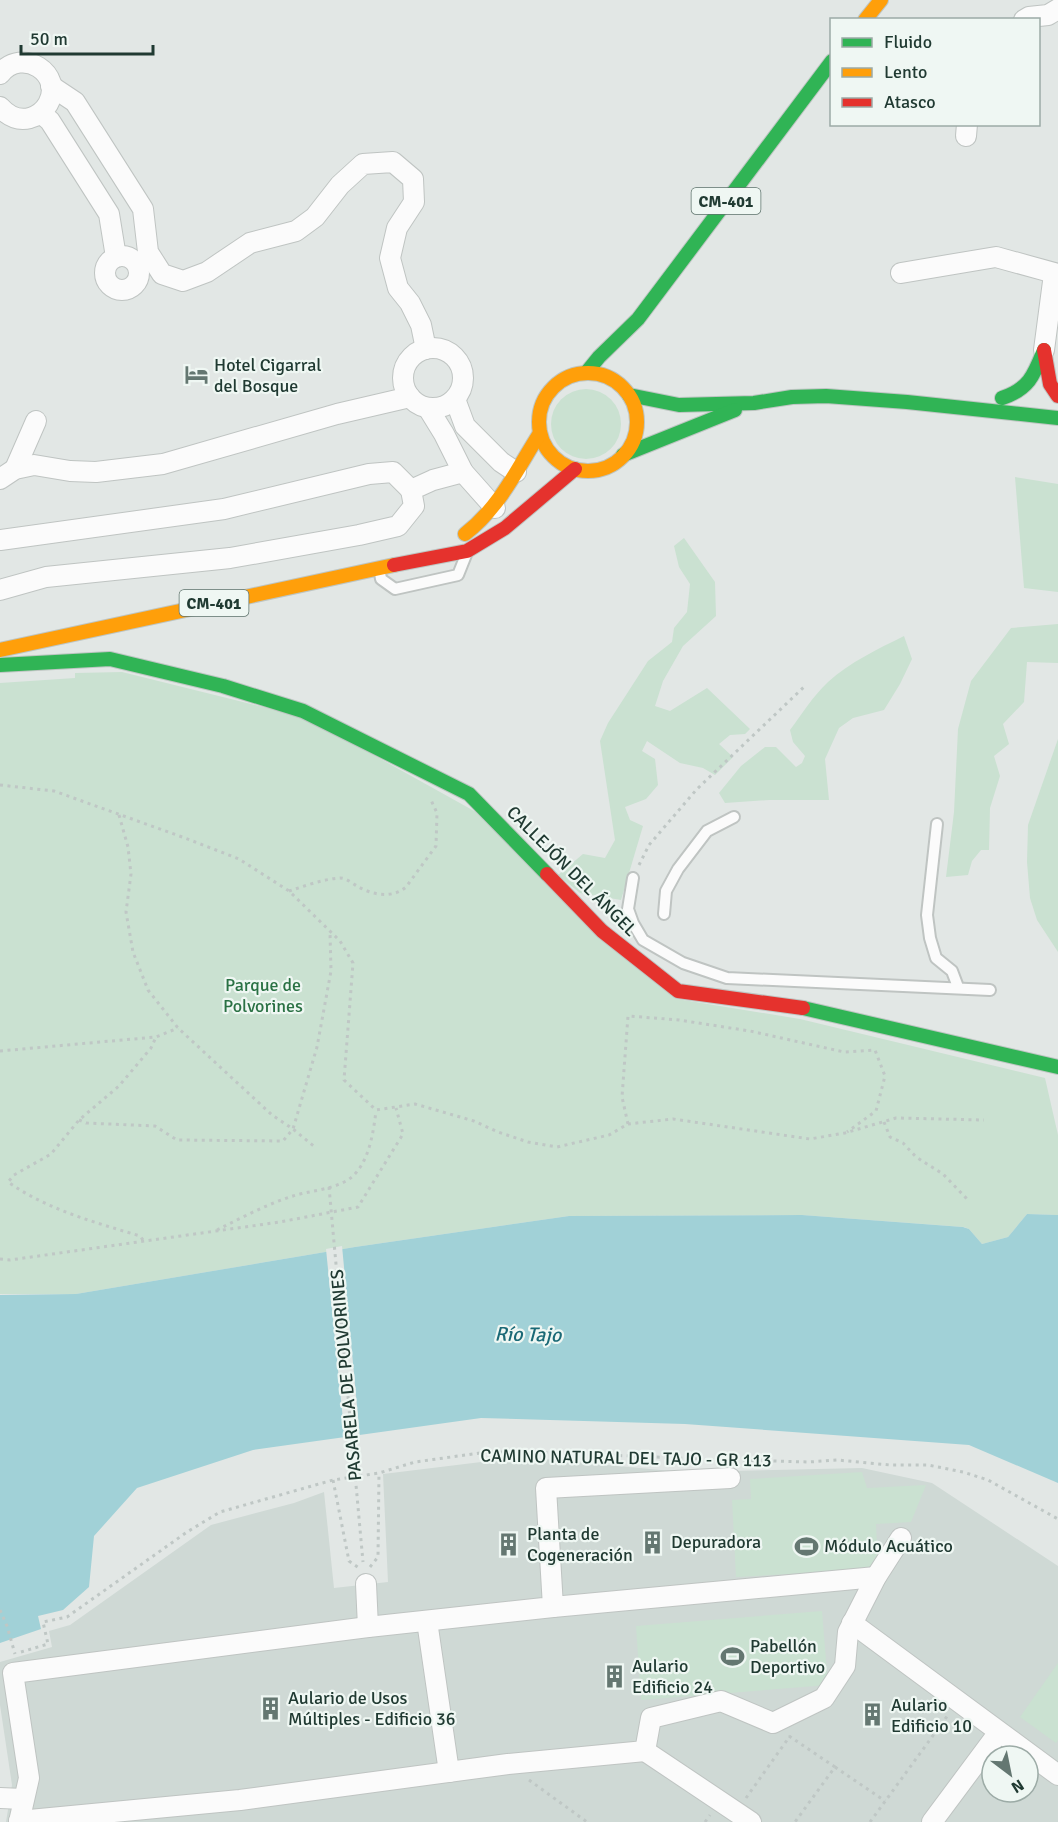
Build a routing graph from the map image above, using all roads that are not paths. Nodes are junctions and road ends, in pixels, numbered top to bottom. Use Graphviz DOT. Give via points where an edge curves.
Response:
graph roads {
  1 [pos="881,0"];
  2 [pos="1058,9"];
  3 [pos="867,18"];
  4 [pos="1027,18"];
  5 [pos="830,61"];
  6 [pos="0,74"];
  7 [pos="51,86"];
  8 [pos="0,107"];
  9 [pos="41,113"];
  10 [pos="116,257"];
  11 [pos="901,273"];
  12 [pos="1056,274"];
  13 [pos="638,319"];
  14 [pos="631,346"];
  15 [pos="426,349"];
  16 [pos="1044,350"];
  17 [pos="586,373"];
  18 [pos="886,386"];
  19 [pos="627,387"];
  20 [pos="826,396"];
  21 [pos="410,397"];
  22 [pos="455,399"];
  23 [pos="1024,400"];
  24 [pos="1054,401"];
  25 [pos="754,403"];
  26 [pos="428,408"];
  27 [pos="1058,418"];
  28 [pos="36,421"];
  29 [pos="540,432"];
  30 [pos="623,455"];
  31 [pos="575,469"];
  32 [pos="463,472"];
  33 [pos="516,472"];
  34 [pos="7,474"];
  35 [pos="411,490"];
  36 [pos="495,508"];
  37 [pos="0,540"];
  38 [pos="467,551"];
  39 [pos="429,558"];
  40 [pos="379,569"];
  41 [pos="0,590"];
  42 [pos="104,628"];
  43 [pos="0,650"];
  44 [pos="110,659"];
  45 [pos="0,665"];
  46 [pos="734,817"];
  47 [pos="937,824"];
  48 [pos="633,878"];
  49 [pos="664,914"];
  50 [pos="958,987"];
  51 [pos="990,990"];
  52 [pos="1058,1067"];
  53 [pos="729,1469"];
  54 [pos="901,1538"];
  55 [pos="876,1578"];
  56 [pos="366,1584"];
  57 [pos="553,1607"];
  58 [pos="427,1621"];
  59 [pos="852,1623"];
  60 [pos="368,1627"];
  61 [pos="999,1732"];
  62 [pos="645,1751"];
  63 [pos="449,1772"];
  64 [pos="1058,1775"];
  65 [pos="0,1798"];
  66 [pos="23,1799"];
  67 [pos="744,1817"];
  68 [pos="19,1822"];
  69 [pos="932,1822"];
  1 -- 3 [label="main road"];
  2 -- 4 [label="street"];
  5 -- 13 [label="main road, CM-401"];
  6 -- 7 [label="street" via="11,64 28,62 43,70"];
  7 -- 9 [label="street" via="50,101"];
  7 -- 15 [label="street" via="75,102 143,209 148,252 162,274 183,281 207,272 250,243 296,231 315,217 363,164 393,162 413,179 414,202 398,228 390,258 398,288 421,325"];
  8 -- 9 [label="street" via="16,118"];
  9 -- 10 [label="street" via="109,214"];
  11 -- 12 [label="street" via="996,257"];
  12 -- 16 [label="street"];
  13 -- 14 [label="main road, CM-401"];
  13 -- 17 [label="main road, CM-401"];
  15 -- 21 [label="street" via="416,353 404,369 404,388"];
  15 -- 22 [label="street" via="444,350 459,363 463,381"];
  16 -- 23 [label="main road" via="1028,385 1013,395 997,397"];
  16 -- 24 [label="main road"];
  17 -- 19 [label="main road" via="600,374"];
  17 -- 29 [label="main road, CM-401" via="572,375 549,392 542,404"];
  18 -- 20 [label="main road"];
  19 -- 25 [label="main road" via="679,405"];
  19 -- 30 [label="main road" via="635,407 636,426 631,445"];
  20 -- 25 [label="main road"];
  20 -- 27 [label="main road"];
  21 -- 26 [label="street"];
  21 -- 34 [label="street" via="163,464 96,472 34,465"];
  22 -- 26 [label="street" via="447,405"];
  22 -- 33 [label="street" via="465,426"];
  25 -- 30 [label="main road"];
  26 -- 32 [label="street"];
  28 -- 34 [label="street"];
  29 -- 31 [label="main road" via="552,455"];
  29 -- 33 [label="main road, CM-401"];
  30 -- 31 [label="main road" via="601,469"];
  31 -- 38 [label="main road, CM-401" via="505,528"];
  32 -- 35 [label="street"];
  32 -- 36 [label="street"];
  33 -- 36 [label="main road, CM-401"];
  35 -- 37 [label="street" via="393,472 377,473 224,509"];
  35 -- 41 [label="street" via="414,506 398,526 230,558 46,577"];
  36 -- 39 [label="main road, CM-401"];
  38 -- 39 [label="main road, CM-401"];
  38 -- 40 [label="lane" via="458,575 395,589 381,579"];
  39 -- 40 [label="main road, CM-401"];
  40 -- 42 [label="main road, CM-401"];
  42 -- 43 [label="main road, CM-401"];
  42 -- 44 [label="street"];
  44 -- 45 [label="main road, CALLEJÓN DEL ÁNGEL"];
  44 -- 52 [label="main road, CALLEJÓN DEL ÁNGEL" via="223,686 303,711 469,794 602,931 678,991 809,1008"];
  46 -- 49 [label="lane" via="707,831 678,869 666,891"];
  47 -- 50 [label="lane" via="927,915 936,958 952,971"];
  48 -- 50 [label="lane" via="628,909 644,940 694,967 727,978"];
  50 -- 51 [label="lane"];
  53 -- 57 [label="street" via="546,1488"];
  54 -- 55 [label="street"];
  55 -- 57 [label="street"];
  55 -- 59 [label="street"];
  56 -- 60 [label="street"];
  57 -- 58 [label="street"];
  58 -- 60 [label="street"];
  58 -- 63 [label="street"];
  59 -- 61 [label="street"];
  59 -- 62 [label="street" via="845,1666 824,1698 773,1724 721,1701 651,1718"];
  60 -- 66 [label="street" via="13,1673 29,1778"];
  61 -- 64 [label="street"];
  61 -- 69 [label="street"];
  62 -- 63 [label="street"];
  62 -- 67 [label="street"];
  63 -- 68 [label="street" via="240,1800"];
  65 -- 66 [label="street"];
  66 -- 68 [label="street"];
}
